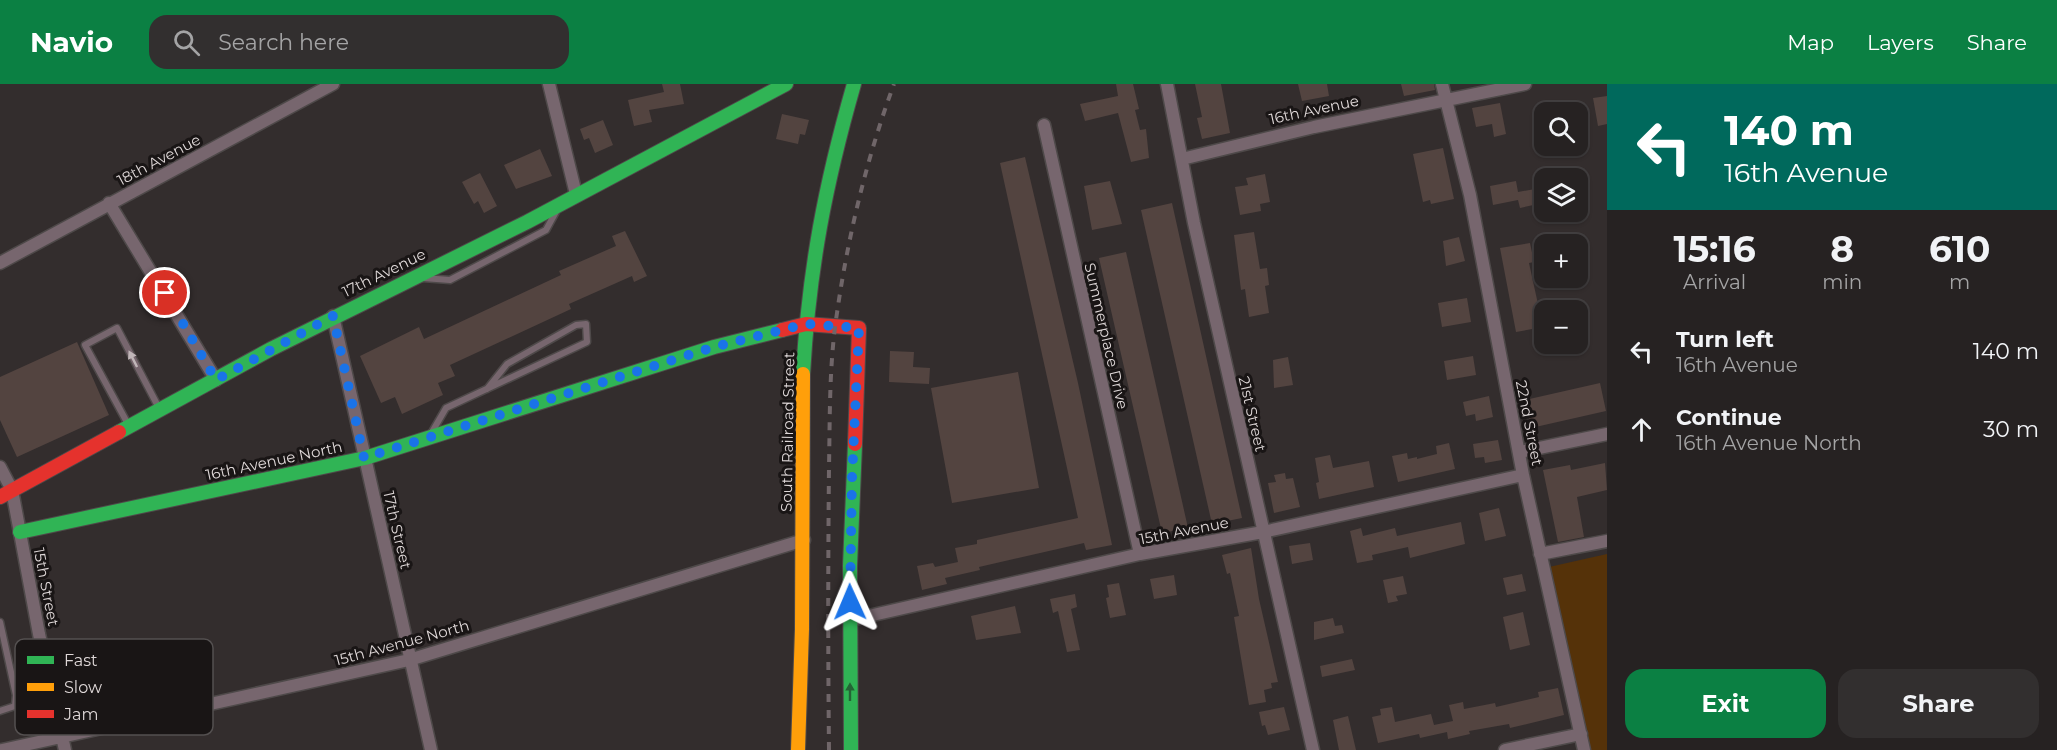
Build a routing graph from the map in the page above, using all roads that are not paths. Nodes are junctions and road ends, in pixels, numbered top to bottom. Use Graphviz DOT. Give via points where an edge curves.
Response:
graph roads {
  1 [pos="333,84"];
  2 [pos="549,84"];
  3 [pos="786,84"];
  4 [pos="854,84"];
  5 [pos="1167,84"];
  6 [pos="1442,84"];
  7 [pos="1525,84"];
  8 [pos="1447,101"];
  9 [pos="1044,125"];
  10 [pos="1182,159"];
  11 [pos="576,194"];
  12 [pos="109,203"];
  13 [pos="0,263"];
  14 [pos="333,316"];
  15 [pos="806,324"];
  16 [pos="216,380"];
  17 [pos="487,389"];
  18 [pos="160,410"];
  19 [pos="130,427"];
  20 [pos="1607,434"];
  21 [pos="429,438"];
  22 [pos="1520,452"];
  23 [pos="364,458"];
  24 [pos="0,467"];
  25 [pos="1523,475"];
  26 [pos="6,493"];
  27 [pos="20,531"];
  28 [pos="1263,532"];
  29 [pos="804,540"];
  30 [pos="1607,541"];
  31 [pos="1140,554"];
  32 [pos="1540,554"];
  33 [pos="851,620"];
  34 [pos="0,622"];
  35 [pos="42,639"];
  36 [pos="409,660"];
  37 [pos="15,690"];
  38 [pos="213,703"];
  39 [pos="15,706"];
  40 [pos="0,711"];
  41 [pos="1581,734"];
  42 [pos="71,735"];
  43 [pos="62,737"];
  44 [pos="2,750"];
  45 [pos="65,750"];
  46 [pos="431,750"];
  47 [pos="798,750"];
  48 [pos="851,750"];
  49 [pos="1312,750"];
  50 [pos="1505,750"];
  51 [pos="1584,750"];
  1 -- 12 [label="street, 18th Avenue"];
  2 -- 11 [label="street"];
  3 -- 11 [label="street, 17th Avenue"];
  4 -- 15 [label="street, South Railroad Street" via="818,223"];
  5 -- 10 [label="street, 21st Street"];
  6 -- 8 [label="street"];
  7 -- 8 [label="street, 16th Avenue"];
  8 -- 10 [label="street, 16th Avenue"];
  8 -- 22 [label="street, 22nd Street" via="1470,195"];
  9 -- 31 [label="street, Summerplace Drive"];
  10 -- 28 [label="street, 21st Street"];
  11 -- 14 [label="street, 17th Avenue"];
  12 -- 13 [label="street, 18th Avenue"];
  12 -- 16 [label="street"];
  14 -- 16 [label="street, 17th Avenue"];
  14 -- 23 [label="street, 17th Street"];
  15 -- 21 [label="street, 16th Avenue North" via="714,347"];
  15 -- 29 [label="street, South Railroad Street"];
  15 -- 33 [label="street" via="859,328 851,500"];
  16 -- 18 [label="street, 17th Avenue"];
  17 -- 17 [label="lane" via="587,342 586,324 576,325 507,364"];
  17 -- 21 [label="lane" via="446,408"];
  18 -- 19 [label="street, 17th Avenue"];
  18 -- 19 [label="lane, one-way" via="117,327 85,345"];
  19 -- 26 [label="street, 17th Avenue"];
  20 -- 22 [label="street"];
  21 -- 23 [label="street, 16th Avenue North"];
  22 -- 25 [label="street, 22nd Street"];
  23 -- 27 [label="street, 16th Avenue North"];
  23 -- 36 [label="street, 17th Street"];
  24 -- 26 [label="street, 15th Street"];
  25 -- 28 [label="street, 15th Avenue"];
  25 -- 32 [label="street, 22nd Street"];
  26 -- 27 [label="street, 15th Street"];
  27 -- 35 [label="street, 15th Street"];
  28 -- 31 [label="street, 15th Avenue"];
  28 -- 49 [label="street, 21st Street"];
  29 -- 36 [label="street, 15th Avenue North"];
  29 -- 47 [label="street, South Railroad Street"];
  30 -- 32 [label="street"];
  31 -- 33 [label="street, 15th Avenue"];
  32 -- 41 [label="street, 22nd Street"];
  48 -- 33 [label="street, one-way"];
  34 -- 37 [label="lane"];
  36 -- 38 [label="street, 15th Avenue North"];
  36 -- 46 [label="street, 17th Street"];
  39 -- 40 [label="lane"];
  41 -- 50 [label="street"];
  41 -- 51 [label="street, 22nd Street"];
  42 -- 43 [label="street, 15th Avenue North"];
  43 -- 44 [label="street, 15th Avenue North"];
  43 -- 45 [label="street, 15th Street"];
}
